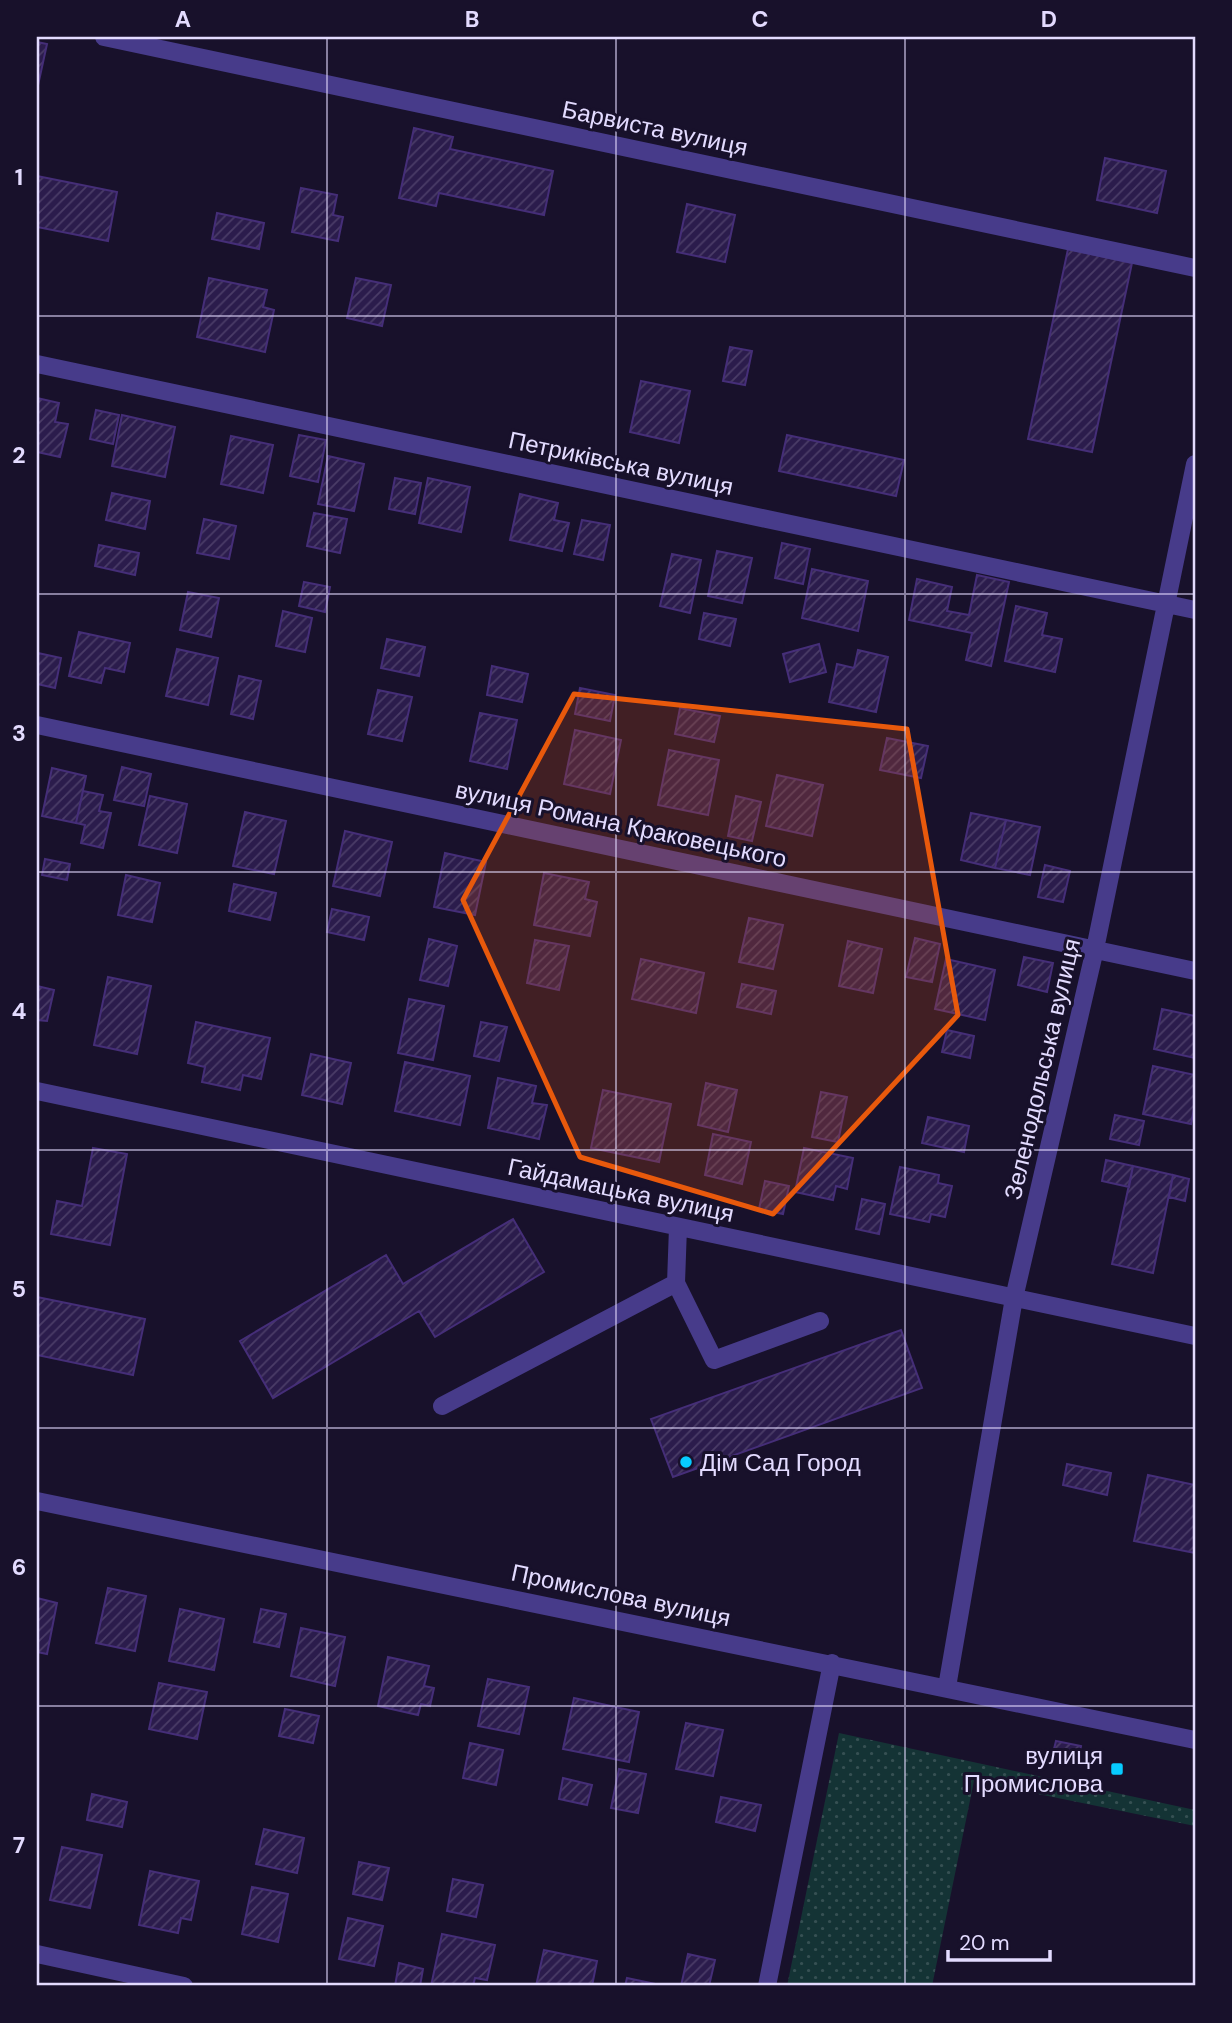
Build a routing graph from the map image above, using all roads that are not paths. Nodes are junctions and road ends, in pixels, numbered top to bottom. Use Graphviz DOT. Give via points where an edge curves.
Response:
graph roads {
  1 [pos="104,37"];
  2 [pos="1195,268"];
  3 [pos="37,364"];
  4 [pos="1195,464"];
  5 [pos="1165,604"];
  6 [pos="1195,610"];
  7 [pos="37,725"];
  8 [pos="1095,949"];
  9 [pos="1195,971"];
  10 [pos="37,1091"];
  11 [pos="678,1227"];
  12 [pos="676,1283"];
  13 [pos="1014,1298"];
  14 [pos="820,1321"];
  15 [pos="1195,1336"];
  16 [pos="442,1406"];
  17 [pos="37,1501"];
  18 [pos="832,1663"];
  19 [pos="947,1687"];
  20 [pos="1195,1740"];
  21 [pos="37,1954"];
  22 [pos="184,1986"];
  23 [pos="767,1986"];
  1 -- 2 [label="street, Барвиста вулиця"];
  3 -- 5 [label="street, Петриківська вулиця"];
  4 -- 5 [label="street, Зеленодольська вулиця"];
  5 -- 6 [label="street, Петриківська вулиця"];
  5 -- 8 [label="street, Зеленодольська вулиця"];
  7 -- 8 [label="street, вулиця Романа Краковецького"];
  8 -- 9 [label="street, вулиця Романа Краковецького"];
  8 -- 13 [label="street, Зеленодольська вулиця"];
  10 -- 11 [label="street, Гайдамацька вулиця"];
  11 -- 12 [label="street"];
  11 -- 13 [label="street, Гайдамацька вулиця"];
  12 -- 14 [label="street" via="714,1360"];
  12 -- 16 [label="street"];
  13 -- 15 [label="street, Гайдамацька вулиця"];
  13 -- 19 [label="street, Зеленодольська вулиця"];
  17 -- 18 [label="street, Промислова вулиця"];
  18 -- 19 [label="street, Промислова вулиця"];
  18 -- 23 [label="street"];
  19 -- 20 [label="street, Промислова вулиця"];
  21 -- 22 [label="street"];
}
